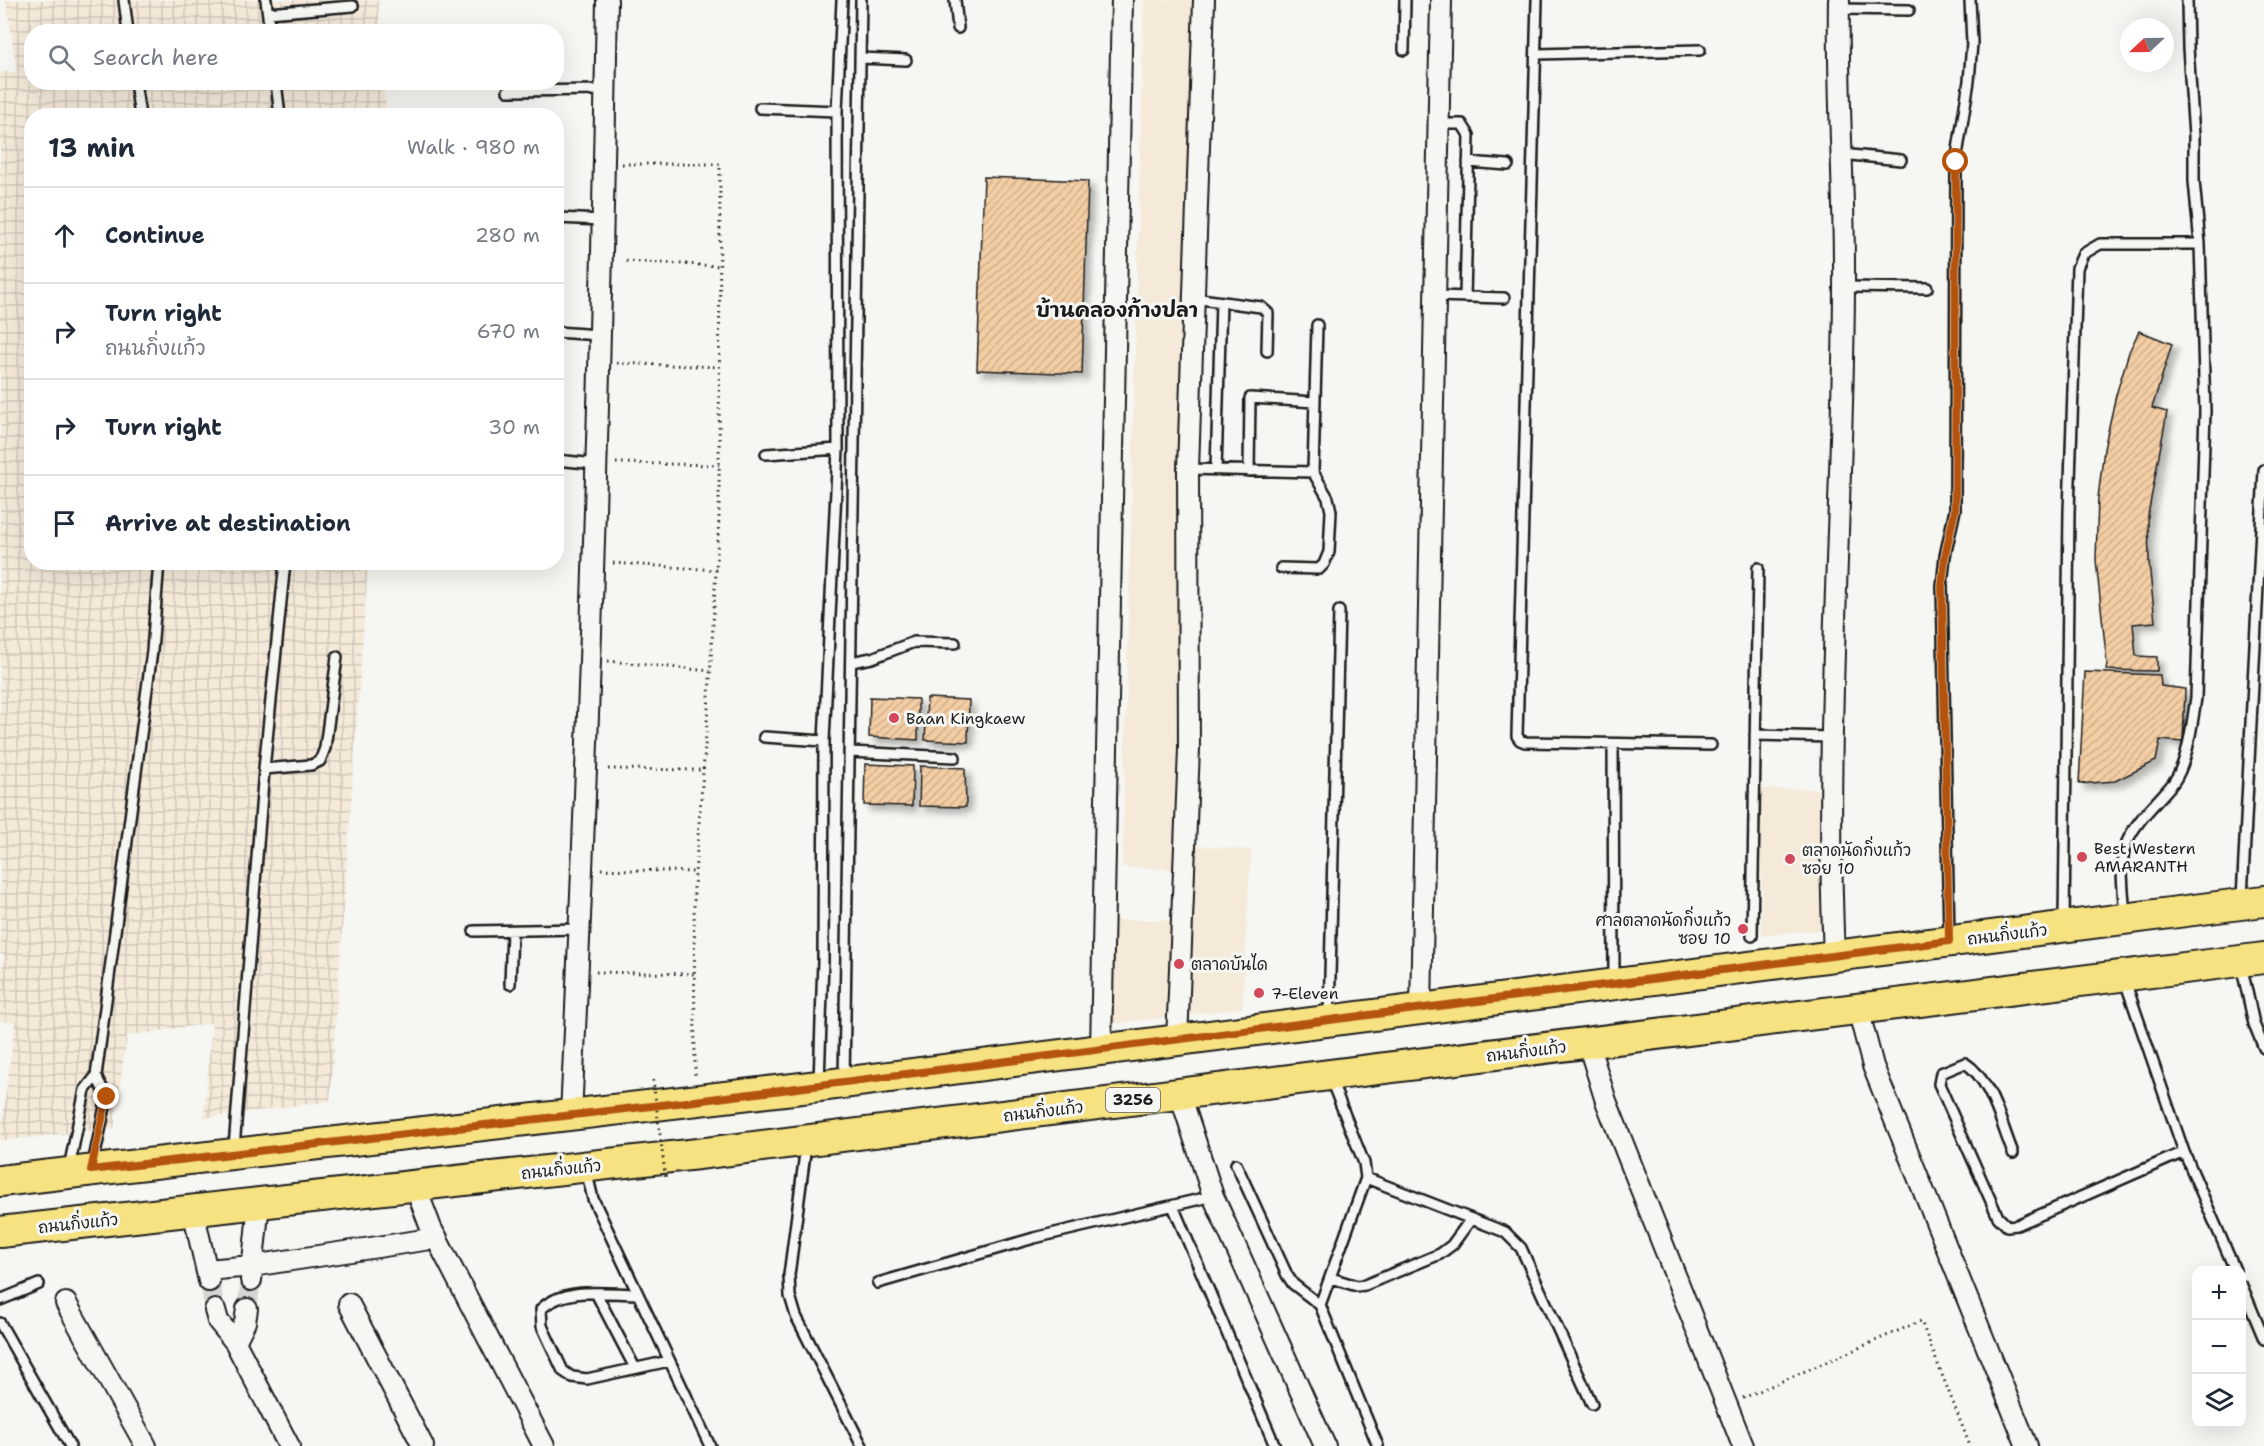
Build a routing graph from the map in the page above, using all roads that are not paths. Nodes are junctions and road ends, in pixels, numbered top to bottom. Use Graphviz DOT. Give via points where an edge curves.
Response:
graph roads {
  1 [pos="124,0"];
  2 [pos="266,0"];
  3 [pos="607,0"];
  4 [pos="842,0"];
  5 [pos="861,0"];
  6 [pos="955,0"];
  7 [pos="1122,0"];
  8 [pos="1204,0"];
  9 [pos="1405,0"];
  10 [pos="1441,0"];
  11 [pos="1537,0"];
  12 [pos="1970,0"];
  13 [pos="2187,0"];
  14 [pos="1839,4"];
  15 [pos="1867,5"];
  16 [pos="353,6"];
  17 [pos="1909,10"];
  18 [pos="268,13"];
  19 [pos="128,24"];
  20 [pos="269,24"];
  21 [pos="958,28"];
  22 [pos="1404,50"];
  23 [pos="1700,50"];
  24 [pos="1537,54"];
  25 [pos="860,58"];
  26 [pos="906,60"];
  27 [pos="136,90"];
  28 [pos="277,90"];
  29 [pos="605,90"];
  30 [pos="508,91"];
  31 [pos="139,108"];
  32 [pos="279,108"];
  33 [pos="760,108"];
  34 [pos="837,111"];
  35 [pos="1439,124"];
  36 [pos="1840,154"];
  37 [pos="1901,160"];
  38 [pos="1468,162"];
  39 [pos="1508,165"];
  40 [pos="564,218"];
  41 [pos="602,220"];
  42 [pos="2200,244"];
  43 [pos="1844,287"];
  44 [pos="1927,288"];
  45 [pos="1436,296"];
  46 [pos="1465,297"];
  47 [pos="1193,298"];
  48 [pos="1504,298"];
  49 [pos="1221,302"];
  50 [pos="1317,326"];
  51 [pos="564,333"];
  52 [pos="599,335"];
  53 [pos="1267,351"];
  54 [pos="1315,402"];
  55 [pos="838,449"];
  56 [pos="766,454"];
  57 [pos="564,460"];
  58 [pos="605,463"];
  59 [pos="1188,469"];
  60 [pos="1216,470"];
  61 [pos="2264,470"];
  62 [pos="1249,471"];
  63 [pos="1313,472"];
  64 [pos="1281,568"];
  65 [pos="1758,568"];
  66 [pos="158,570"];
  67 [pos="284,570"];
  68 [pos="1340,611"];
  69 [pos="956,643"];
  70 [pos="337,657"];
  71 [pos="851,662"];
  72 [pos="1755,735"];
  73 [pos="764,737"];
  74 [pos="1831,737"];
  75 [pos="825,741"];
  76 [pos="1613,744"];
  77 [pos="1711,745"];
  78 [pos="849,752"];
  79 [pos="955,757"];
  80 [pos="264,769"];
  81 [pos="2253,902"];
  82 [pos="2125,919"];
  83 [pos="2064,927"];
  84 [pos="580,929"];
  85 [pos="474,931"];
  86 [pos="512,931"];
  87 [pos="1752,936"];
  88 [pos="1949,941"];
  89 [pos="1834,956"];
  90 [pos="2252,960"];
  91 [pos="2123,976"];
  92 [pos="510,984"];
  93 [pos="1614,984"];
  94 [pos="1858,1009"];
  95 [pos="1421,1010"];
  96 [pos="1329,1021"];
  97 [pos="1178,1041"];
  98 [pos="1588,1043"];
  99 [pos="2264,1048"];
  100 [pos="1101,1050"];
  101 [pos="1329,1075"];
  102 [pos="96,1076"];
  103 [pos="831,1084"];
  104 [pos="1180,1094"];
  105 [pos="572,1115"];
  106 [pos="807,1141"];
  107 [pos="2184,1152"];
  108 [pos="2013,1153"];
  109 [pos="234,1154"];
  110 [pos="1236,1164"];
  111 [pos="585,1167"];
  112 [pos="80,1172"];
  113 [pos="1366,1178"];
  114 [pos="0,1181"];
  115 [pos="415,1186"];
  116 [pos="1213,1196"];
  117 [pos="259,1203"];
  118 [pos="1173,1206"];
  119 [pos="193,1210"];
  120 [pos="1471,1219"];
  121 [pos="0,1232"];
  122 [pos="437,1238"];
  123 [pos="2233,1266"];
  124 [pos="251,1273"];
  125 [pos="1331,1278"];
  126 [pos="878,1283"];
  127 [pos="39,1284"];
  128 [pos="597,1294"];
  129 [pos="637,1294"];
  130 [pos="2246,1298"];
  131 [pos="0,1300"];
  132 [pos="66,1303"];
  133 [pos="349,1304"];
  134 [pos="1320,1305"];
  135 [pos="248,1309"];
  136 [pos="215,1310"];
  137 [pos="0,1323"];
  138 [pos="2264,1339"];
  139 [pos="235,1342"];
  140 [pos="669,1361"];
  141 [pos="635,1368"];
  142 [pos="1592,1404"];
  143 [pos="70,1446"];
  144 [pos="146,1446"];
  145 [pos="290,1446"];
  146 [pos="423,1446"];
  147 [pos="544,1446"];
  148 [pos="710,1446"];
  149 [pos="862,1446"];
  150 [pos="1275,1446"];
  151 [pos="1325,1446"];
  152 [pos="1378,1446"];
  153 [pos="1743,1446"];
  154 [pos="2027,1446"];
  1 -- 19 [label="lane"];
  2 -- 18 [label="lane"];
  3 -- 29 [label="street"];
  4 -- 34 [label="lane"];
  5 -- 25 [label="lane"];
  6 -- 21 [label="lane"];
  7 -- 100 [label="street"];
  8 -- 47 [label="street"];
  9 -- 22 [label="lane"];
  10 -- 35 [label="street"];
  11 -- 24 [label="lane"];
  12 -- 88 [label="lane" via="1969,81 1956,162 1955,510 1942,586"];
  13 -- 42 [label="lane"];
  14 -- 15 [label="lane"];
  14 -- 36 [label="street"];
  15 -- 17 [label="lane"];
  16 -- 18 [label="lane"];
  18 -- 20 [label="lane"];
  23 -- 24 [label="lane"];
  24 -- 76 [label="lane" via="1516,729 1517,736 1525,742"];
  25 -- 26 [label="lane"];
  25 -- 71 [label="lane"];
  27 -- 31 [label="lane"];
  28 -- 32 [label="lane"];
  29 -- 30 [label="lane"];
  29 -- 41 [label="street"];
  33 -- 34 [label="lane"];
  34 -- 55 [label="lane"];
  35 -- 38 [label="lane" via="1462,124 1467,129"];
  35 -- 45 [label="street"];
  36 -- 37 [label="lane"];
  36 -- 43 [label="street"];
  38 -- 39 [label="lane"];
  38 -- 46 [label="lane"];
  40 -- 41 [label="lane"];
  41 -- 52 [label="street"];
  42 -- 82 [label="lane" via="2205,411 2196,698 2190,741 2175,780 2127,842 2123,858"];
  42 -- 83 [label="lane" via="2100,244 2083,254 2077,268 2069,512"];
  43 -- 44 [label="lane"];
  43 -- 74 [label="street"];
  45 -- 46 [label="lane"];
  45 -- 95 [label="street"];
  46 -- 48 [label="lane"];
  47 -- 49 [label="lane"];
  47 -- 59 [label="street"];
  49 -- 53 [label="lane" via="1261,307 1268,313"];
  49 -- 60 [label="lane"];
  50 -- 54 [label="lane"];
  51 -- 52 [label="lane"];
  52 -- 58 [label="street"];
  54 -- 62 [label="lane" via="1250,398"];
  54 -- 63 [label="lane"];
  55 -- 56 [label="lane"];
  55 -- 75 [label="lane"];
  57 -- 58 [label="lane"];
  58 -- 84 [label="street"];
  59 -- 60 [label="lane"];
  59 -- 97 [label="street" via="1189,749"];
  60 -- 62 [label="lane"];
  61 -- 81 [label="lane"];
  62 -- 63 [label="lane"];
  63 -- 64 [label="lane" via="1331,511 1329,552 1319,569"];
  65 -- 72 [label="lane"];
  66 -- 102 [label="lane" via="152,651"];
  67 -- 80 [label="lane"];
  68 -- 96 [label="lane"];
  69 -- 71 [label="lane" via="914,642"];
  70 -- 80 [label="lane" via="320,760 311,765"];
  71 -- 78 [label="lane"];
  72 -- 74 [label="lane"];
  72 -- 87 [label="lane"];
  73 -- 75 [label="lane"];
  74 -- 89 [label="street"];
  75 -- 103 [label="lane" via="824,960"];
  76 -- 77 [label="lane"];
  76 -- 93 [label="lane"];
  78 -- 79 [label="lane"];
  78 -- 103 [label="lane"];
  80 -- 109 [label="lane"];
  81 -- 82 [label="main road, ถนนกิ่งแก้ว"];
  82 -- 83 [label="main road, ถนนกิ่งแก้ว"];
  83 -- 88 [label="main road, ถนนกิ่งแก้ว"];
  84 -- 86 [label="lane"];
  84 -- 105 [label="street"];
  85 -- 86 [label="lane"];
  86 -- 92 [label="lane"];
  88 -- 89 [label="main road, ถนนกิ่งแก้ว"];
  89 -- 93 [label="main road, ถนนกิ่งแก้ว"];
  90 -- 91 [label="main road, ถนนกิ่งแก้ว / 3256"];
  90 -- 99 [label="lane" via="2254,1024"];
  91 -- 94 [label="main road, ถนนกิ่งแก้ว / 3256"];
  91 -- 107 [label="lane"];
  93 -- 95 [label="main road, ถนนกิ่งแก้ว"];
  94 -- 98 [label="main road, ถนนกิ่งแก้ว / 3256"];
  94 -- 154 [label="street" via="1873,1066"];
  95 -- 96 [label="main road, ถนนกิ่งแก้ว"];
  96 -- 97 [label="main road, ถนนกิ่งแก้ว"];
  97 -- 100 [label="main road, ถนนกิ่งแก้ว"];
  98 -- 101 [label="main road, ถนนกิ่งแก้ว / 3256"];
  98 -- 153 [label="street" via="1606,1101"];
  100 -- 103 [label="main road, ถนนกิ่งแก้ว"];
  101 -- 104 [label="main road, ถนนกิ่งแก้ว / 3256"];
  101 -- 113 [label="lane" via="1364,1163"];
  102 -- 112 [label="lane" via="85,1090"];
  102 -- 112 [label="lane" via="107,1097"];
  103 -- 105 [label="main road, ถนนกิ่งแก้ว"];
  104 -- 106 [label="main road, ถนนกิ่งแก้ว / 3256"];
  104 -- 116 [label="street"];
  105 -- 109 [label="main road, ถนนกิ่งแก้ว"];
  106 -- 111 [label="main road, ถนนกิ่งแก้ว / 3256"];
  106 -- 149 [label="lane" via="789,1275 790,1296 796,1316"];
  107 -- 108 [label="lane" via="2007,1226 1998,1217 1939,1084 1941,1073 1965,1063 1975,1069"];
  107 -- 123 [label="lane"];
  109 -- 112 [label="main road, ถนนกิ่งแก้ว"];
  110 -- 134 [label="lane" via="1287,1275"];
  111 -- 115 [label="main road, ถนนกิ่งแก้ว / 3256"];
  111 -- 129 [label="lane" via="592,1199"];
  112 -- 114 [label="main road, ถนนกิ่งแก้ว"];
  113 -- 120 [label="lane"];
  113 -- 125 [label="lane"];
  115 -- 117 [label="main road, ถนนกิ่งแก้ว / 3256"];
  115 -- 122 [label="street"];
  116 -- 118 [label="lane"];
  116 -- 151 [label="street"];
  117 -- 119 [label="main road, ถนนกิ่งแก้ว / 3256"];
  117 -- 124 [label="street"];
  118 -- 126 [label="lane" via="1034,1238"];
  118 -- 150 [label="lane"];
  119 -- 121 [label="main road, ถนนกิ่งแก้ว / 3256"];
  119 -- 124 [label="street" via="208,1277"];
  120 -- 125 [label="lane" via="1452,1245 1440,1254 1365,1285"];
  120 -- 142 [label="lane" via="1505,1232 1521,1248"];
  122 -- 124 [label="street"];
  122 -- 147 [label="street"];
  125 -- 134 [label="lane"];
  127 -- 131 [label="lane"];
  128 -- 129 [label="lane"];
  128 -- 141 [label="lane"];
  128 -- 141 [label="lane" via="566,1295 541,1309 542,1326 563,1371 587,1379"];
  129 -- 140 [label="lane"];
  130 -- 138 [label="lane"];
  132 -- 144 [label="street"];
  133 -- 146 [label="street"];
  134 -- 152 [label="lane"];
  135 -- 139 [label="street"];
  136 -- 139 [label="street" via="218,1321"];
  137 -- 143 [label="lane"];
  139 -- 145 [label="street"];
  140 -- 141 [label="lane"];
  140 -- 148 [label="lane"];
}
